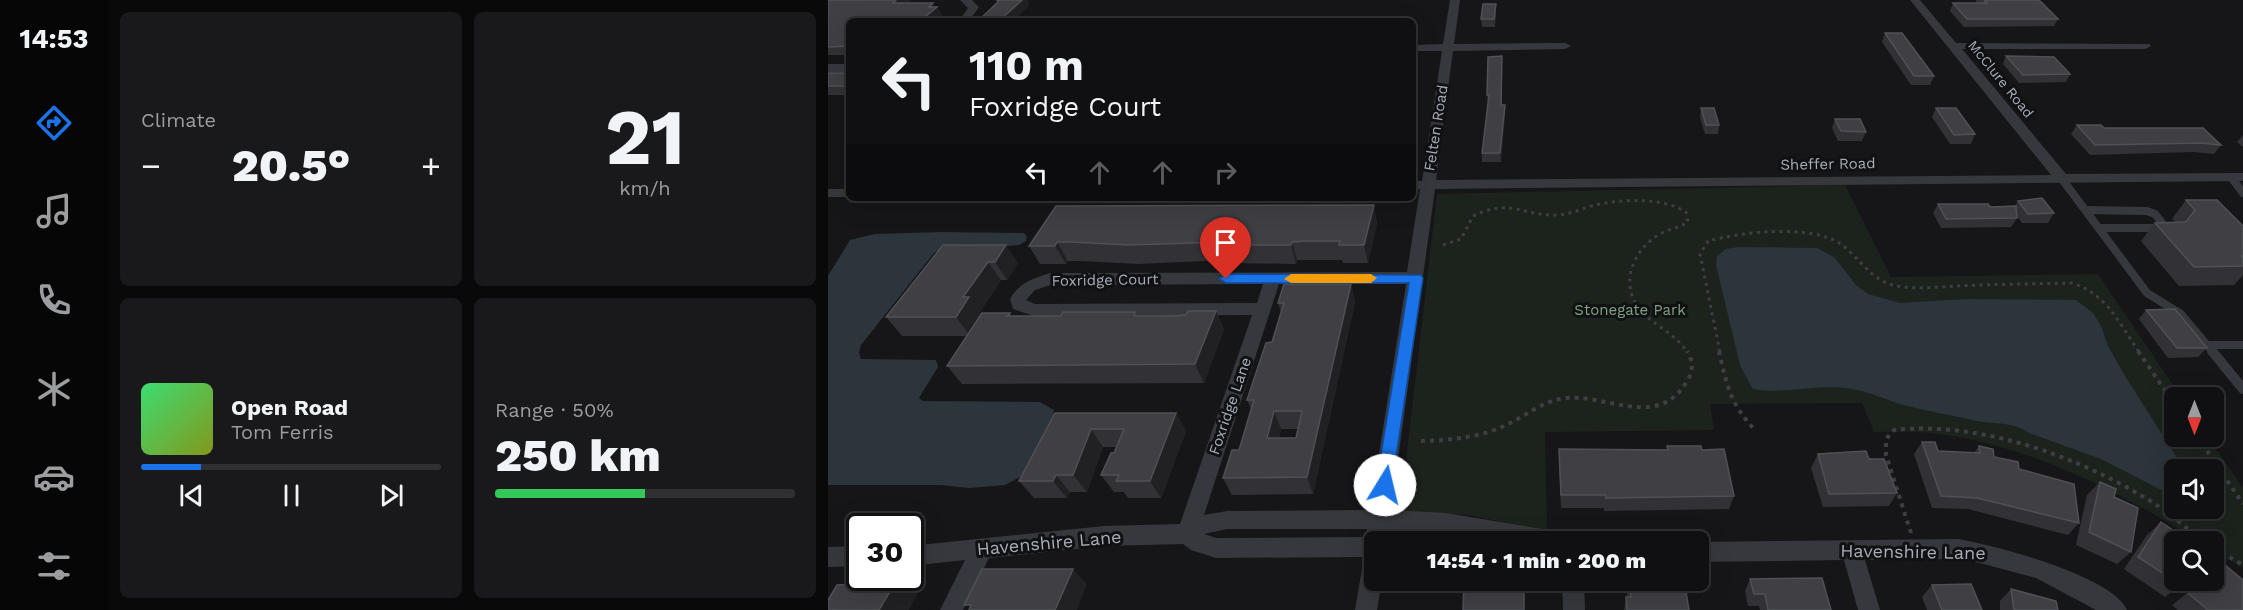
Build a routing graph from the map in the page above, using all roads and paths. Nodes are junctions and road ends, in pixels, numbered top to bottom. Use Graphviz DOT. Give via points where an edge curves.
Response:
graph roads {
  1 [pos="965,0"];
  2 [pos="1455,0"];
  3 [pos="1915,0"];
  4 [pos="966,18"];
  5 [pos="1565,46"];
  6 [pos="1954,46"];
  7 [pos="2145,46"];
  8 [pos="1448,47"];
  9 [pos="1416,48"];
  10 [pos="828,68"];
  11 [pos="846,68"];
  12 [pos="2237,177"];
  13 [pos="2062,179"];
  14 [pos="1420,185"];
  15 [pos="828,193"];
  16 [pos="846,193"];
  17 [pos="2243,193"];
  18 [pos="2086,210"];
  19 [pos="2099,228"];
  20 [pos="1443,245"];
  21 [pos="1416,278"];
  22 [pos="1154,279"];
  23 [pos="1273,279"];
  24 [pos="1139,309"];
  25 [pos="1263,309"];
  26 [pos="2206,345"];
  27 [pos="2243,345"];
  28 [pos="2164,389"];
  29 [pos="2243,389"];
  30 [pos="1756,431"];
  31 [pos="1421,441"];
  32 [pos="2204,447"];
  33 [pos="2243,504"];
  34 [pos="1380,519"];
  35 [pos="1378,531"];
  36 [pos="1494,531"];
  37 [pos="2190,531"];
  38 [pos="1187,534"];
  39 [pos="1364,548"];
  40 [pos="982,549"];
  41 [pos="1917,550"];
  42 [pos="1852,551"];
  43 [pos="1709,552"];
  44 [pos="2224,554"];
  45 [pos="924,555"];
  46 [pos="828,556"];
  47 [pos="846,556"];
  48 [pos="2243,566"];
  49 [pos="1369,591"];
  50 [pos="1573,591"];
  51 [pos="951,610"];
  52 [pos="1366,610"];
  53 [pos="1574,610"];
  54 [pos="1869,610"];
  55 [pos="2116,610"];
  1 -- 4 [label="street" via="974,7"];
  2 -- 8 [label="street, Felten Road"];
  3 -- 6 [label="street, McClure Road"];
  5 -- 8 [label="street"];
  6 -- 7 [label="street"];
  6 -- 13 [label="street, McClure Road"];
  8 -- 9 [label="street"];
  8 -- 14 [label="street, Felten Road"];
  10 -- 11 [label="street"];
  12 -- 13 [label="street, Sheffer Road"];
  12 -- 17 [label="lane"];
  13 -- 14 [label="street, Sheffer Road"];
  13 -- 18 [label="lane"];
  14 -- 21 [label="street, Felten Road"];
  15 -- 16 [label="street"];
  18 -- 19 [label="lane"];
  18 -- 19 [label="lane" via="2146,211 2155,214 2163,224 2154,228"];
  19 -- 26 [label="lane" via="2146,293 2181,314"];
  20 -- 31 [label="path" via="1464,238 1473,216 1501,206 1551,215 1600,204 1680,206 1688,222 1652,240 1634,263 1629,280 1640,311 1685,347 1691,365 1690,378 1674,397 1648,407 1631,408 1579,396 1562,398 1475,437"];
  21 -- 23 [label="street, Foxridge Court"];
  21 -- 34 [label="street, Felten Road"];
  22 -- 23 [label="street, Foxridge Court"];
  22 -- 24 [label="street"];
  22 -- 24 [label="street, Foxridge Court" via="1050,279 1029,286 1018,299 1019,305 1034,310"];
  23 -- 25 [label="street, Foxridge Lane"];
  24 -- 25 [label="street, Foxridge Court"];
  25 -- 38 [label="street, Foxridge Lane"];
  26 -- 27 [label="lane"];
  26 -- 29 [label="lane"];
  28 -- 30 [label="path" via="2108,306 2090,289 2072,283 1892,285 1877,278 1837,242 1824,237 1809,233 1731,235 1708,241 1700,254 1700,263 1729,395"];
  32 -- 33 [label="path"];
  34 -- 35 [label="street, Felten Road"];
  34 -- 36 [label="street, Havenshire Lane"];
  34 -- 38 [label="street, Havenshire Lane" via="1214,521"];
  37 -- 41 [label="path" via="2142,496 2082,468 1957,430 1907,427 1894,430 1886,439 1886,455"];
  38 -- 39 [label="street, Havenshire Lane" via="1216,548"];
  38 -- 40 [label="street, Havenshire Lane" via="1104,536"];
  40 -- 45 [label="street, Havenshire Lane"];
  40 -- 51 [label="street"];
  41 -- 42 [label="street, Havenshire Lane"];
  41 -- 55 [label="street, Havenshire Lane" via="1993,553 2032,564"];
  42 -- 43 [label="street, Havenshire Lane"];
  42 -- 54 [label="street"];
  44 -- 48 [label="path"];
  46 -- 47 [label="street"];
  49 -- 52 [label="street"];
  50 -- 53 [label="street"];
}
